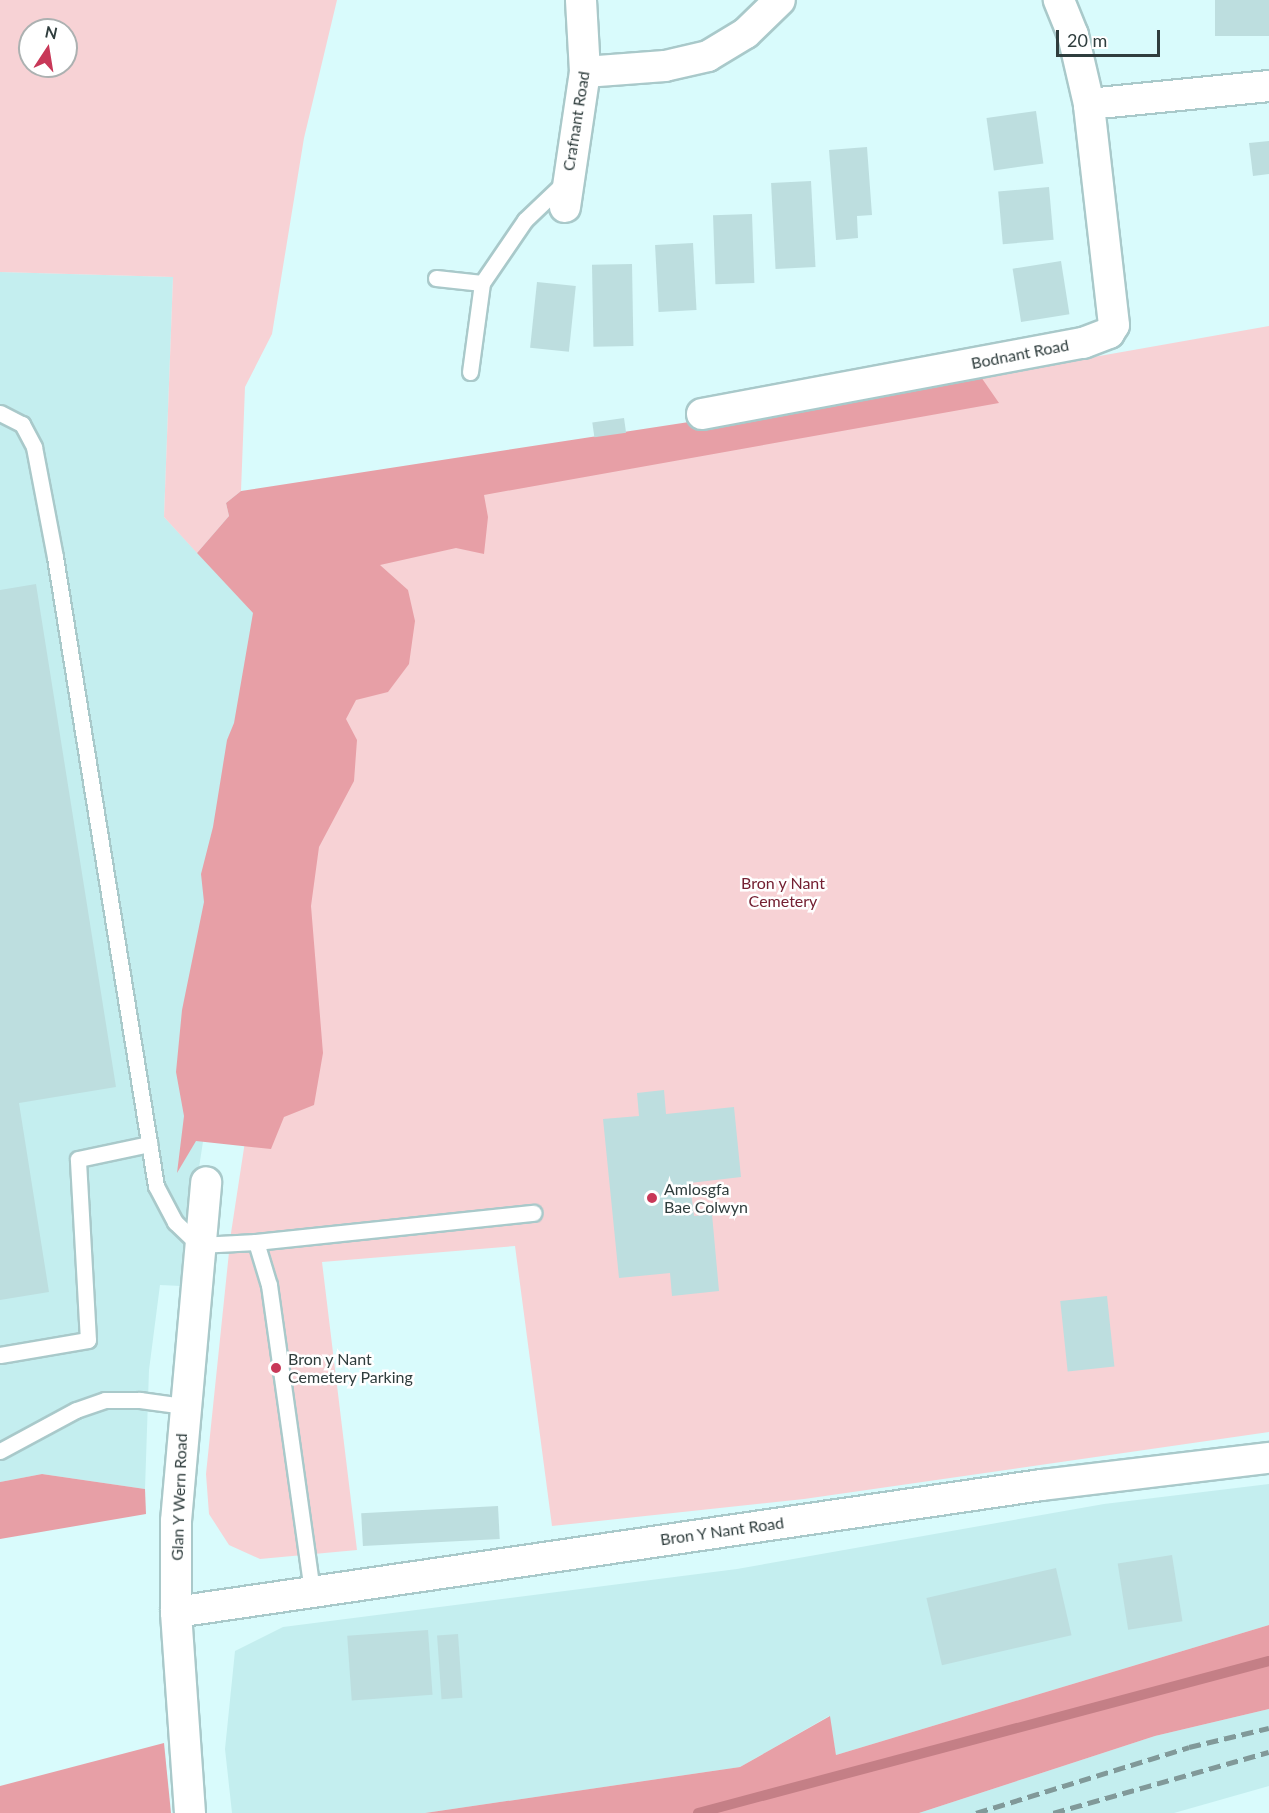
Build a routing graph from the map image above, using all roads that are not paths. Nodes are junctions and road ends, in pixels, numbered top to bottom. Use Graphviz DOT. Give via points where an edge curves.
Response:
graph roads {
  1 [pos="581,0"];
  2 [pos="780,0"];
  3 [pos="1059,0"];
  4 [pos="585,72"];
  5 [pos="1269,86"];
  6 [pos="1089,104"];
  7 [pos="566,194"];
  8 [pos="436,278"];
  9 [pos="482,283"];
  10 [pos="470,372"];
  11 [pos="0,413"];
  12 [pos="702,414"];
  13 [pos="149,1144"];
  14 [pos="206,1182"];
  15 [pos="532,1213"];
  16 [pos="256,1242"];
  17 [pos="199,1245"];
  18 [pos="0,1355"];
  19 [pos="183,1406"];
  20 [pos="0,1451"];
  21 [pos="1269,1458"];
  22 [pos="312,1591"];
  23 [pos="176,1612"];
  24 [pos="190,1813"];
  1 -- 4 [label="street, Crafnant Road"];
  2 -- 4 [label="street" via="746,33 708,56 665,66"];
  3 -- 6 [label="street, Bodnant Road" via="1073,35"];
  4 -- 7 [label="street, Crafnant Road"];
  5 -- 6 [label="street"];
  6 -- 12 [label="street, Bodnant Road" via="1114,325 1109,333 1083,343"];
  7 -- 9 [label="lane" via="525,220"];
  8 -- 9 [label="lane"];
  9 -- 10 [label="lane"];
  11 -- 13 [label="lane" via="22,424 34,447"];
  13 -- 17 [label="lane" via="156,1186 175,1222"];
  13 -- 18 [label="lane" via="78,1159 88,1340"];
  14 -- 17 [label="street, Glan Y Wern Road"];
  15 -- 16 [label="lane"];
  16 -- 17 [label="lane"];
  16 -- 22 [label="lane" via="269,1285"];
  17 -- 19 [label="street, Glan Y Wern Road"];
  19 -- 20 [label="lane" via="105,1400 76,1410"];
  19 -- 23 [label="street, Glan Y Wern Road" via="176,1521"];
  21 -- 22 [label="street, Bron Y Nant Road" via="1041,1485"];
  22 -- 23 [label="street, Bron Y Nant Road"];
  23 -- 24 [label="street, Glan Y Wern Road"];
}
